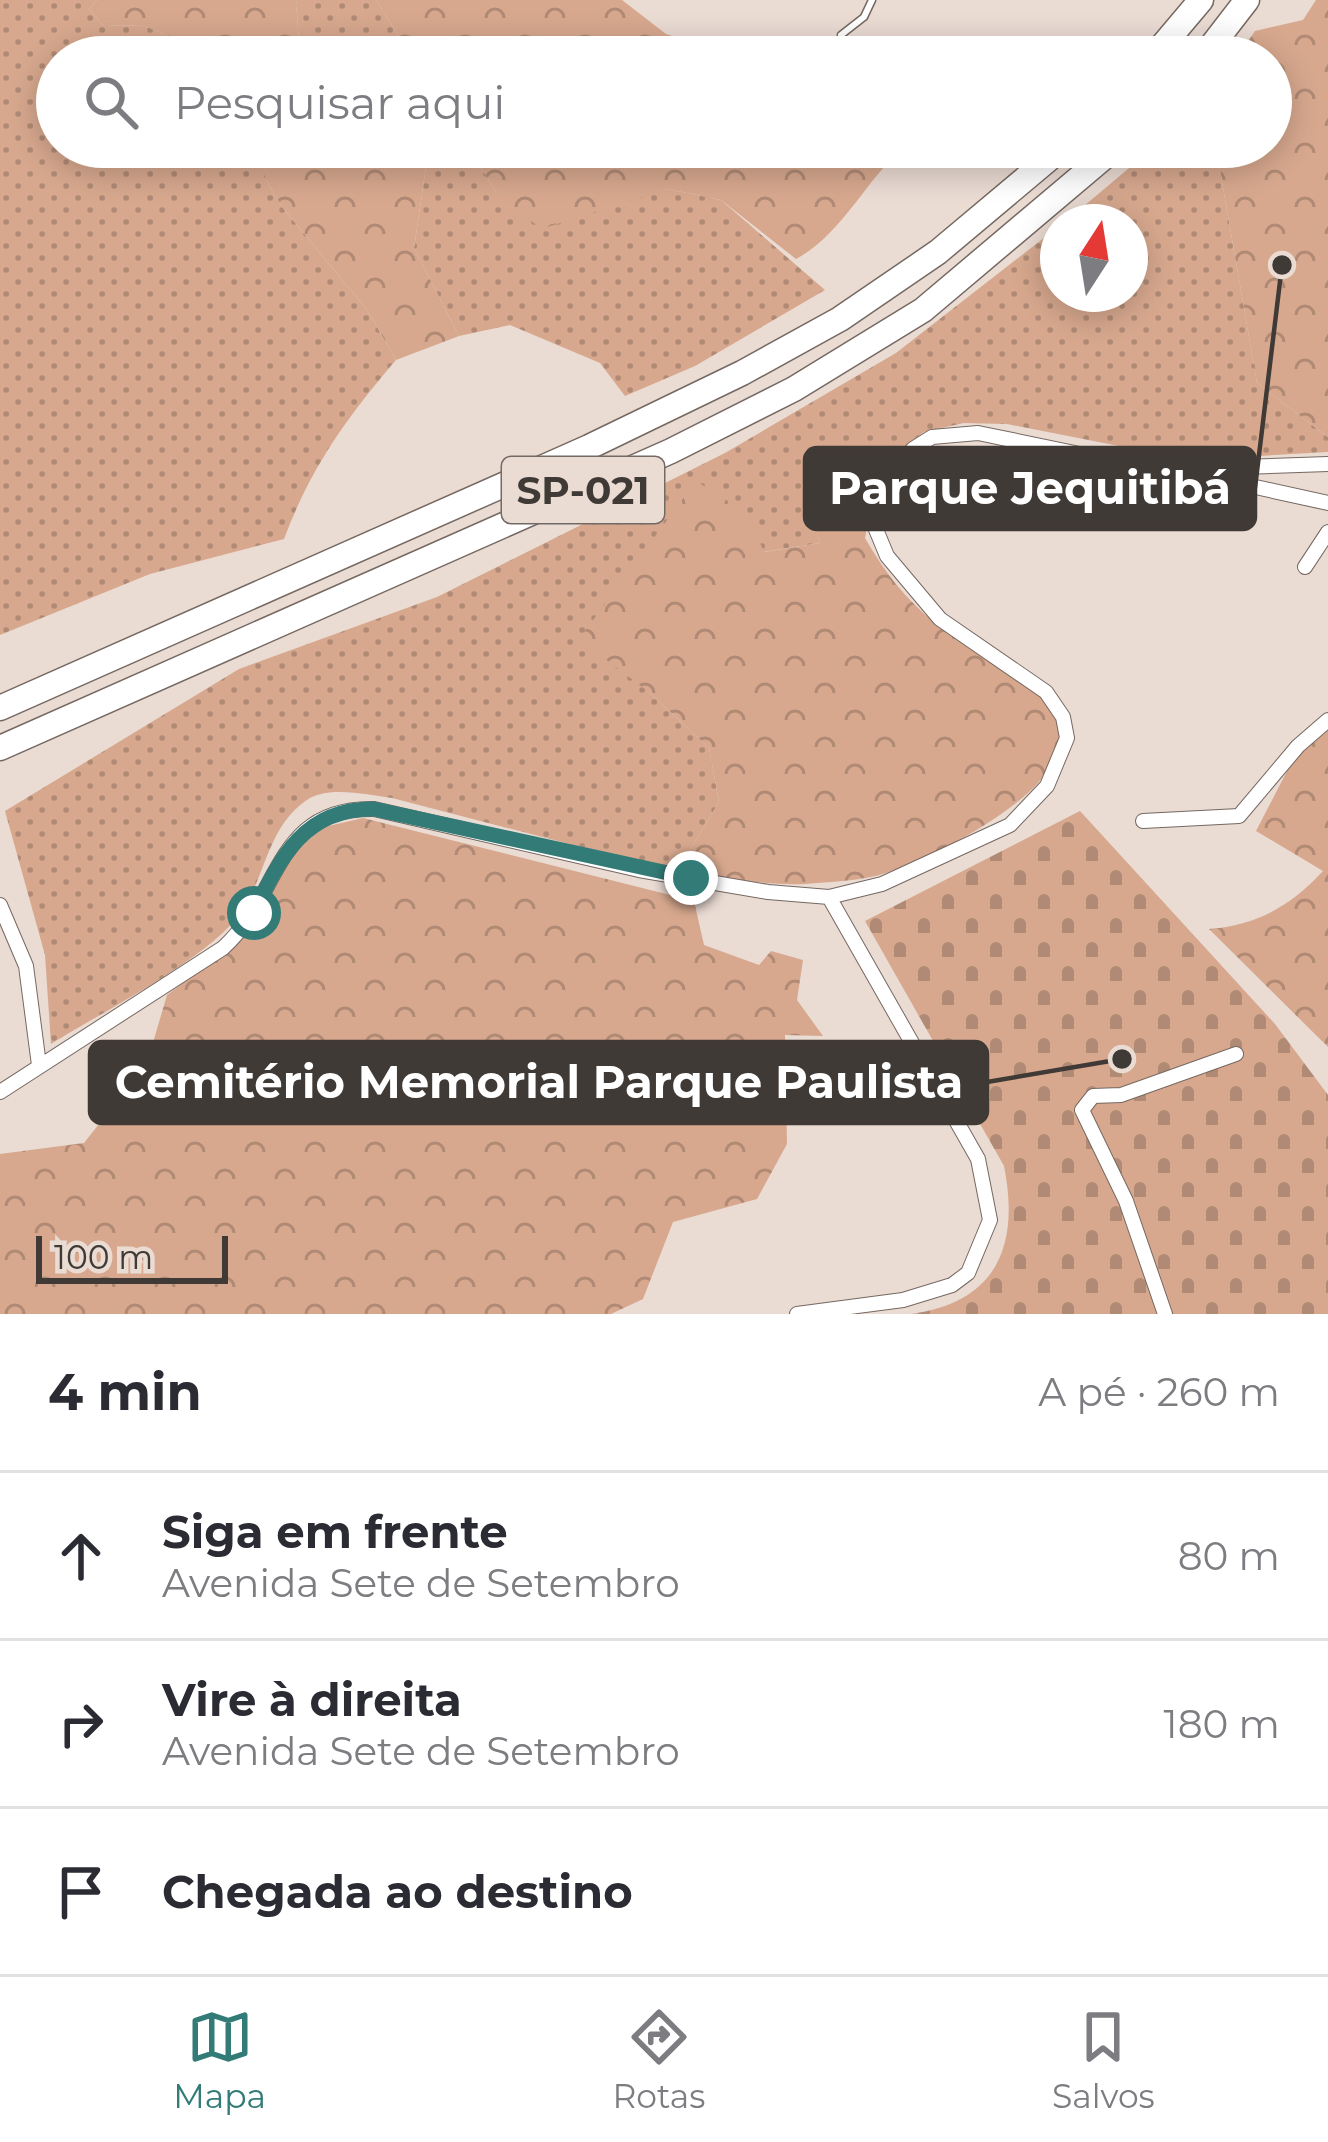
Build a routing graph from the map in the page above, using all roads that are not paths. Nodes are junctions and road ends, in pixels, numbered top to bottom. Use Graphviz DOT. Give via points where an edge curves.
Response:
graph roads {
  1 [pos="872,0"];
  2 [pos="1201,0"];
  3 [pos="1247,0"];
  4 [pos="841,35"];
  5 [pos="1171,36"];
  6 [pos="1219,36"];
  7 [pos="1038,168"];
  8 [pos="1091,168"];
  9 [pos="1328,464"];
  10 [pos="1184,471"];
  11 [pos="1328,503"];
  12 [pos="1328,532"];
  13 [pos="1305,566"];
  14 [pos="0,708"];
  15 [pos="1328,720"];
  16 [pos="0,748"];
  17 [pos="1143,821"];
  18 [pos="829,897"];
  19 [pos="0,905"];
  20 [pos="1236,1054"];
  21 [pos="39,1065"];
  22 [pos="0,1092"];
  23 [pos="797,1314"];
  24 [pos="1165,1314"];
  1 -- 4 [label="lane"];
  2 -- 5 [label="highway"];
  3 -- 6 [label="highway"];
  7 -- 14 [label="highway, SP-021" via="840,320 742,373"];
  8 -- 16 [label="highway, SP-021" via="923,310 794,389"];
  9 -- 10 [label="street"];
  10 -- 11 [label="street"];
  10 -- 18 [label="street" via="952,433 913,448 888,472 874,509 887,556 940,619 1046,692 1067,738 1047,786 1010,825 882,884"];
  12 -- 13 [label="street"];
  15 -- 17 [label="street" via="1239,816"];
  18 -- 21 [label="street" via="639,870 350,809 306,828 223,948"];
  18 -- 23 [label="street" via="978,1159 990,1220 968,1273 952,1285"];
  19 -- 21 [label="street" via="26,966"];
  20 -- 24 [label="street" via="1121,1095 1093,1096 1082,1110 1126,1201"];
  21 -- 22 [label="street"];
}
